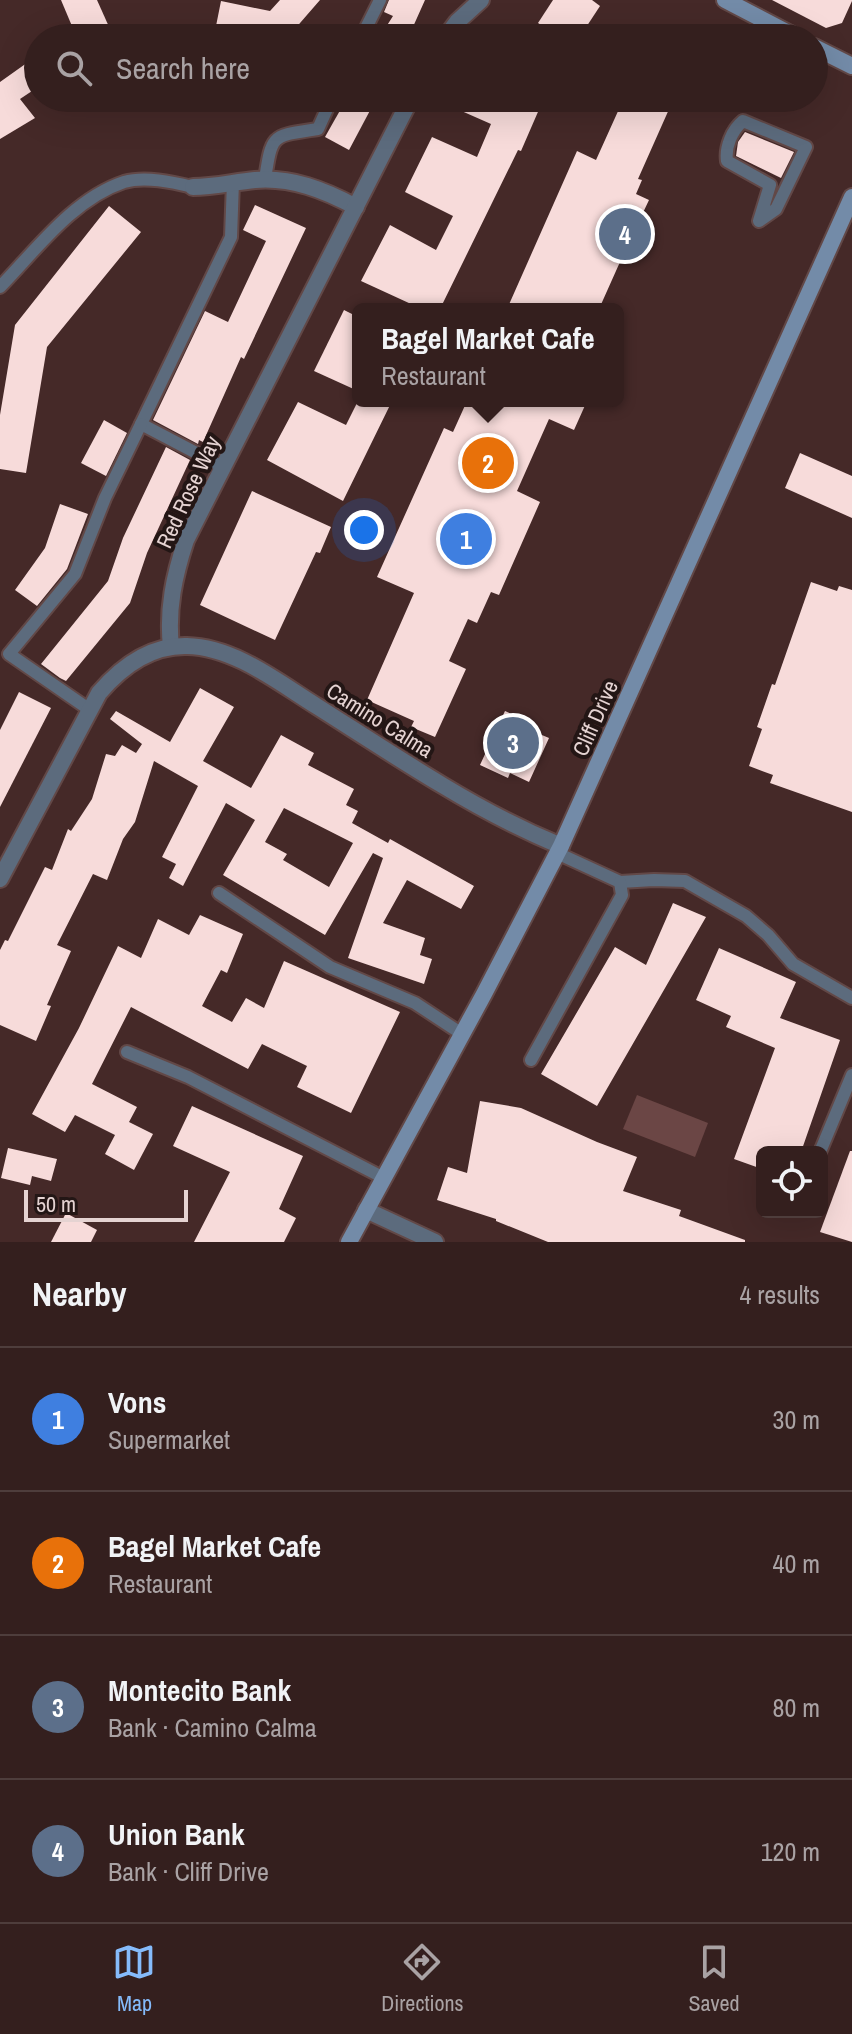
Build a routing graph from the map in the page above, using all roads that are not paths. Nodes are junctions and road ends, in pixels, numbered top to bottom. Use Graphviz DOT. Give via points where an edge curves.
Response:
graph roads {
  1 [pos="380,0"];
  2 [pos="481,0"];
  3 [pos="725,0"];
  4 [pos="368,24"];
  5 [pos="456,24"];
  6 [pos="771,24"];
  7 [pos="828,54"];
  8 [pos="852,66"];
  9 [pos="326,112"];
  10 [pos="404,112"];
  11 [pos="265,179"];
  12 [pos="233,182"];
  13 [pos="193,187"];
  14 [pos="852,197"];
  15 [pos="356,207"];
  16 [pos="759,221"];
  17 [pos="0,287"];
  18 [pos="141,424"];
  19 [pos="223,467"];
  20 [pos="171,647"];
  21 [pos="90,710"];
  22 [pos="559,850"];
  23 [pos="0,879"];
  24 [pos="620,882"];
  25 [pos="219,893"];
  26 [pos="852,998"];
  27 [pos="462,1034"];
  28 [pos="127,1052"];
  29 [pos="531,1060"];
  30 [pos="852,1075"];
  31 [pos="822,1146"];
  32 [pos="384,1178"];
  33 [pos="366,1210"];
  34 [pos="349,1242"];
  35 [pos="435,1242"];
  1 -- 4 [label="lane"];
  2 -- 5 [label="street"];
  3 -- 6 [label="main road"];
  7 -- 8 [label="main road"];
  9 -- 11 [label="lane" via="318,129 281,134 270,145"];
  10 -- 15 [label="street, Red Rose Way"];
  11 -- 12 [label="street"];
  11 -- 15 [label="street" via="294,181"];
  12 -- 13 [label="street"];
  12 -- 18 [label="lane" via="231,237"];
  13 -- 17 [label="lane" via="164,180 125,182 80,206"];
  14 -- 22 [label="main road, Cliff Drive"];
  15 -- 19 [label="street, Red Rose Way"];
  16 -- 16 [label="lane" via="776,209 806,147 743,121 726,150 727,161 770,185"];
  18 -- 19 [label="lane"];
  18 -- 21 [label="lane" via="75,574 9,654"];
  19 -- 20 [label="street, Red Rose Way" via="186,540 173,580"];
  20 -- 21 [label="street" via="130,662 113,676"];
  20 -- 22 [label="street, Camino Calma" via="209,648 230,655"];
  21 -- 23 [label="street"];
  22 -- 24 [label="lane"];
  22 -- 27 [label="main road, Cliff Drive"];
  24 -- 26 [label="lane" via="685,881 746,916 793,964"];
  24 -- 29 [label="lane" via="622,895"];
  25 -- 27 [label="lane" via="330,967 415,1003"];
  27 -- 32 [label="main road, Cliff Drive"];
  28 -- 32 [label="lane" via="188,1077"];
  30 -- 31 [label="lane"];
  32 -- 33 [label="main road, Cliff Drive"];
  33 -- 34 [label="main road, Cliff Drive"];
  33 -- 35 [label="street"];
}
